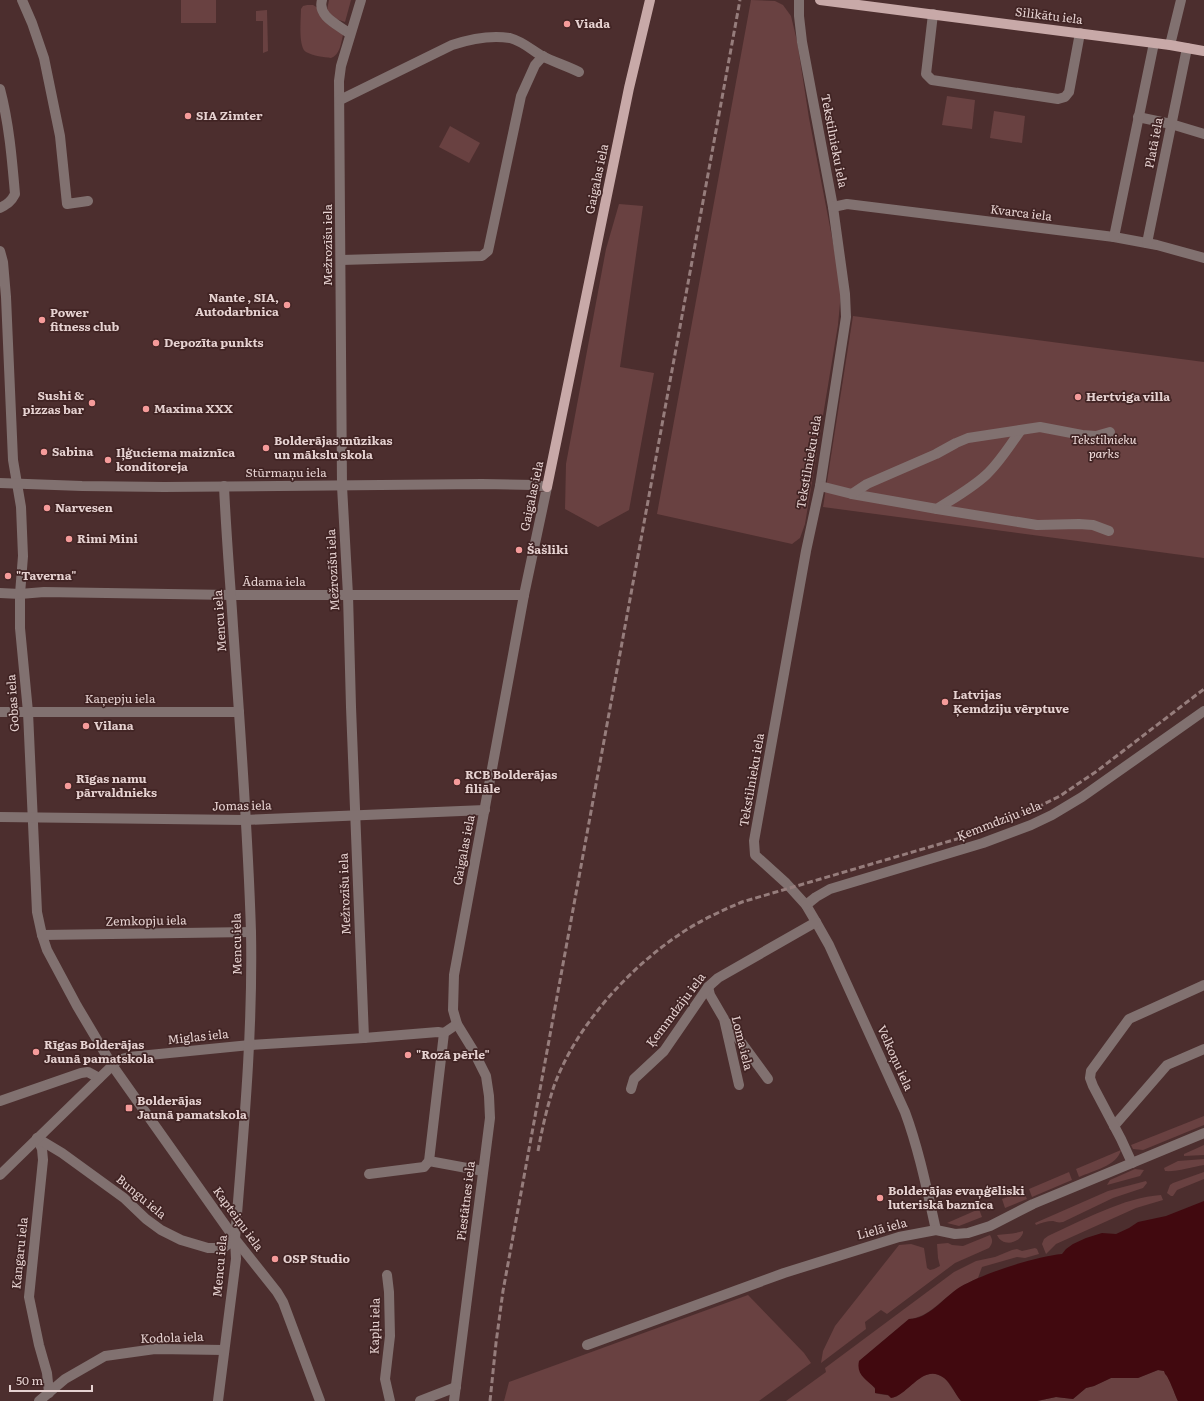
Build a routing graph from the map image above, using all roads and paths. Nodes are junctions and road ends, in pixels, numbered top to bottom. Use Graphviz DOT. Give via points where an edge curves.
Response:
graph roads {
  1 [pos="22,0"];
  2 [pos="322,0"];
  3 [pos="361,0"];
  4 [pos="650,0"];
  5 [pos="799,0"];
  6 [pos="820,0"];
  7 [pos="1181,0"];
  8 [pos="933,14"];
  9 [pos="1080,33"];
  10 [pos="350,34"];
  11 [pos="1154,43"];
  12 [pos="1170,45"];
  13 [pos="1187,48"];
  14 [pos="1204,51"];
  15 [pos="543,56"];
  16 [pos="579,72"];
  17 [pos="0,89"];
  18 [pos="340,100"];
  19 [pos="1138,117"];
  20 [pos="1171,124"];
  21 [pos="1204,134"];
  22 [pos="88,201"];
  23 [pos="833,207"];
  24 [pos="0,208"];
  25 [pos="1114,237"];
  26 [pos="1147,243"];
  27 [pos="0,251"];
  28 [pos="1204,258"];
  29 [pos="342,260"];
  30 [pos="1021,430"];
  31 [pos="1110,432"];
  32 [pos="0,483"];
  33 [pos="18,484"];
  34 [pos="224,486"];
  35 [pos="342,486"];
  36 [pos="820,486"];
  37 [pos="547,487"];
  38 [pos="852,494"];
  39 [pos="937,509"];
  40 [pos="1109,530"];
  41 [pos="0,593"];
  42 [pos="20,594"];
  43 [pos="231,595"];
  44 [pos="348,595"];
  45 [pos="524,595"];
  46 [pos="1204,711"];
  47 [pos="0,712"];
  48 [pos="28,712"];
  49 [pos="239,712"];
  50 [pos="485,810"];
  51 [pos="355,816"];
  52 [pos="0,817"];
  53 [pos="32,818"];
  54 [pos="245,820"];
  55 [pos="806,905"];
  56 [pos="816,922"];
  57 [pos="250,932"];
  58 [pos="42,935"];
  59 [pos="1204,985"];
  60 [pos="708,987"];
  61 [pos="724,1019"];
  62 [pos="457,1024"];
  63 [pos="444,1033"];
  64 [pos="364,1038"];
  65 [pos="250,1045"];
  66 [pos="1204,1049"];
  67 [pos="112,1065"];
  68 [pos="99,1078"];
  69 [pos="768,1079"];
  70 [pos="739,1084"];
  71 [pos="631,1090"];
  72 [pos="0,1101"];
  73 [pos="1114,1126"];
  74 [pos="1204,1133"];
  75 [pos="37,1138"];
  76 [pos="429,1161"];
  77 [pos="1132,1163"];
  78 [pos="483,1171"];
  79 [pos="369,1174"];
  80 [pos="0,1175"];
  81 [pos="936,1230"];
  82 [pos="235,1239"];
  83 [pos="387,1275"];
  84 [pos="587,1345"];
  85 [pos="224,1350"];
  86 [pos="456,1387"];
  87 [pos="49,1393"];
  88 [pos="39,1401"];
  89 [pos="218,1401"];
  90 [pos="320,1401"];
  91 [pos="390,1401"];
  92 [pos="420,1401"];
  93 [pos="454,1401"];
  1 -- 22 [label="street" via="44,58 60,136 67,204"];
  2 -- 10 [label="street" via="325,15"];
  3 -- 10 [label="street, Mežrozīšu iela"];
  4 -- 37 [label="main road, Gaigalas iela" via="629,88"];
  5 -- 23 [label="street, Tekstilnieku iela" via="802,42"];
  6 -- 8 [label="main road, Silikātu iela"];
  7 -- 12 [label="street"];
  8 -- 9 [label="main road, Silikātu iela"];
  8 -- 9 [label="street" via="926,74 932,80 1058,99 1065,97 1069,92"];
  9 -- 11 [label="main road, Silikātu iela"];
  10 -- 18 [label="street, Mežrozīšu iela" via="340,72"];
  11 -- 12 [label="main road, Silikātu iela"];
  11 -- 19 [label="street, Platā iela"];
  12 -- 13 [label="main road, Silikātu iela"];
  13 -- 14 [label="main road, Silikātu iela"];
  13 -- 20 [label="street, Platā iela"];
  15 -- 16 [label="street"];
  15 -- 18 [label="street" via="511,38 471,39 452,45"];
  15 -- 29 [label="street" via="535,65 521,96 488,251 482,256"];
  17 -- 24 [label="street" via="11,151 14,194 8,204"];
  18 -- 29 [label="street, Mežrozīšu iela"];
  19 -- 20 [label="street"];
  19 -- 25 [label="street, Platā iela"];
  20 -- 21 [label="street"];
  20 -- 26 [label="street, Platā iela"];
  23 -- 25 [label="street, Kvarca iela" via="847,204"];
  23 -- 36 [label="street, Tekstilnieku iela" via="846,317"];
  25 -- 26 [label="street, Kvarca iela"];
  26 -- 28 [label="street, Kvarca iela"];
  27 -- 33 [label="street, Gobas iela" via="6,297 13,460"];
  29 -- 35 [label="street, Mežrozīšu iela"];
  30 -- 31 [label="street" via="1040,427 1082,436"];
  30 -- 38 [label="street" via="956,442 936,454 867,484"];
  30 -- 39 [label="street" via="986,474"];
  32 -- 33 [label="street, Stūrmaņu iela"];
  33 -- 34 [label="street, Stūrmaņu iela"];
  33 -- 42 [label="street, Gobas iela" via="23,556"];
  34 -- 35 [label="street, Stūrmaņu iela"];
  34 -- 43 [label="street, Mencu iela"];
  35 -- 37 [label="street, Stūrmaņu iela" via="482,484"];
  35 -- 44 [label="street, Mežrozīšu iela"];
  36 -- 38 [label="street"];
  36 -- 55 [label="street, Tekstilnieku iela" via="754,841 755,855"];
  37 -- 45 [label="street, Gaigalas iela"];
  38 -- 39 [label="street"];
  39 -- 40 [label="street" via="1038,525 1079,524"];
  41 -- 42 [label="street, Ādama iela"];
  42 -- 43 [label="street, Ādama iela" via="44,592"];
  42 -- 48 [label="street, Gobas iela" via="20,628"];
  43 -- 44 [label="street, Ādama iela"];
  43 -- 49 [label="street, Mencu iela"];
  44 -- 45 [label="street, Ādama iela"];
  44 -- 51 [label="street, Mežrozīšu iela"];
  45 -- 50 [label="street, Gaigalas iela"];
  46 -- 55 [label="street, Ķemmdziju iela" via="1082,797 1052,815 983,843 830,889"];
  47 -- 48 [label="street, Kaņepju iela"];
  48 -- 49 [label="street, Kaņepju iela"];
  48 -- 53 [label="street, Gobas iela"];
  49 -- 54 [label="street, Mencu iela"];
  50 -- 51 [label="street, Jomas iela"];
  50 -- 62 [label="street, Gaigalas iela" via="454,974 453,1010"];
  51 -- 54 [label="street, Jomas iela"];
  51 -- 64 [label="street, Mežrozīšu iela"];
  52 -- 53 [label="street, Jomas iela"];
  53 -- 54 [label="street, Jomas iela"];
  53 -- 58 [label="street, Gobas iela" via="37,912"];
  54 -- 57 [label="street, Mencu iela"];
  55 -- 56 [label="street, Velkoņu iela"];
  56 -- 60 [label="street, Ķemmdziju iela" via="718,978"];
  56 -- 81 [label="street, Velkoņu iela" via="829,944 912,1129"];
  57 -- 58 [label="street, Zemkopju iela"];
  57 -- 65 [label="street, Mencu iela"];
  58 -- 67 [label="street, Gobas iela" via="47,950 73,999"];
  59 -- 73 [label="street" via="1129,1019 1090,1071 1093,1086"];
  60 -- 61 [label="street, Loma iela"];
  60 -- 71 [label="street, Ķemmdziju iela" via="664,1051 634,1079"];
  61 -- 69 [label="street"];
  61 -- 70 [label="street, Loma iela"];
  62 -- 63 [label="street"];
  62 -- 78 [label="street, Piestātnes iela" via="486,1076 490,1118"];
  63 -- 64 [label="street, Miglas iela"];
  63 -- 76 [label="street"];
  64 -- 65 [label="street, Miglas iela"];
  65 -- 67 [label="street, Miglas iela" via="129,1057"];
  65 -- 82 [label="street, Mencu iela"];
  66 -- 73 [label="street" via="1167,1065"];
  67 -- 68 [label="street, Miglas iela"];
  67 -- 82 [label="street, Kapteiņu iela"];
  68 -- 72 [label="street" via="88,1072 81,1073"];
  68 -- 75 [label="street, Miglas iela"];
  73 -- 77 [label="street"];
  74 -- 77 [label="street, Lielā iela"];
  75 -- 80 [label="street, Miglas iela"];
  75 -- 82 [label="street, Bungu iela" via="124,1198 161,1230 181,1240 208,1248 223,1248"];
  75 -- 87 [label="street, Kangaru iela" via="43,1160 29,1297 47,1373"];
  76 -- 78 [label="street"];
  76 -- 79 [label="street" via="424,1167"];
  77 -- 81 [label="street, Lielā iela" via="1033,1204 990,1226 955,1234"];
  78 -- 86 [label="street, Piestātnes iela"];
  81 -- 84 [label="street, Lielā iela" via="899,1237 784,1273"];
  82 -- 85 [label="street, Mencu iela" via="236,1260"];
  82 -- 90 [label="street, Kapteiņu iela" via="283,1302"];
  83 -- 91 [label="street, Kapļu iela" via="390,1336 385,1378"];
  85 -- 87 [label="street, Kodola iela" via="155,1349 105,1356 65,1379"];
  85 -- 89 [label="street, Mencu iela"];
  86 -- 92 [label="street"];
  86 -- 93 [label="street, Piestātnes iela"];
  87 -- 88 [label="street, Kodola iela"];
}
